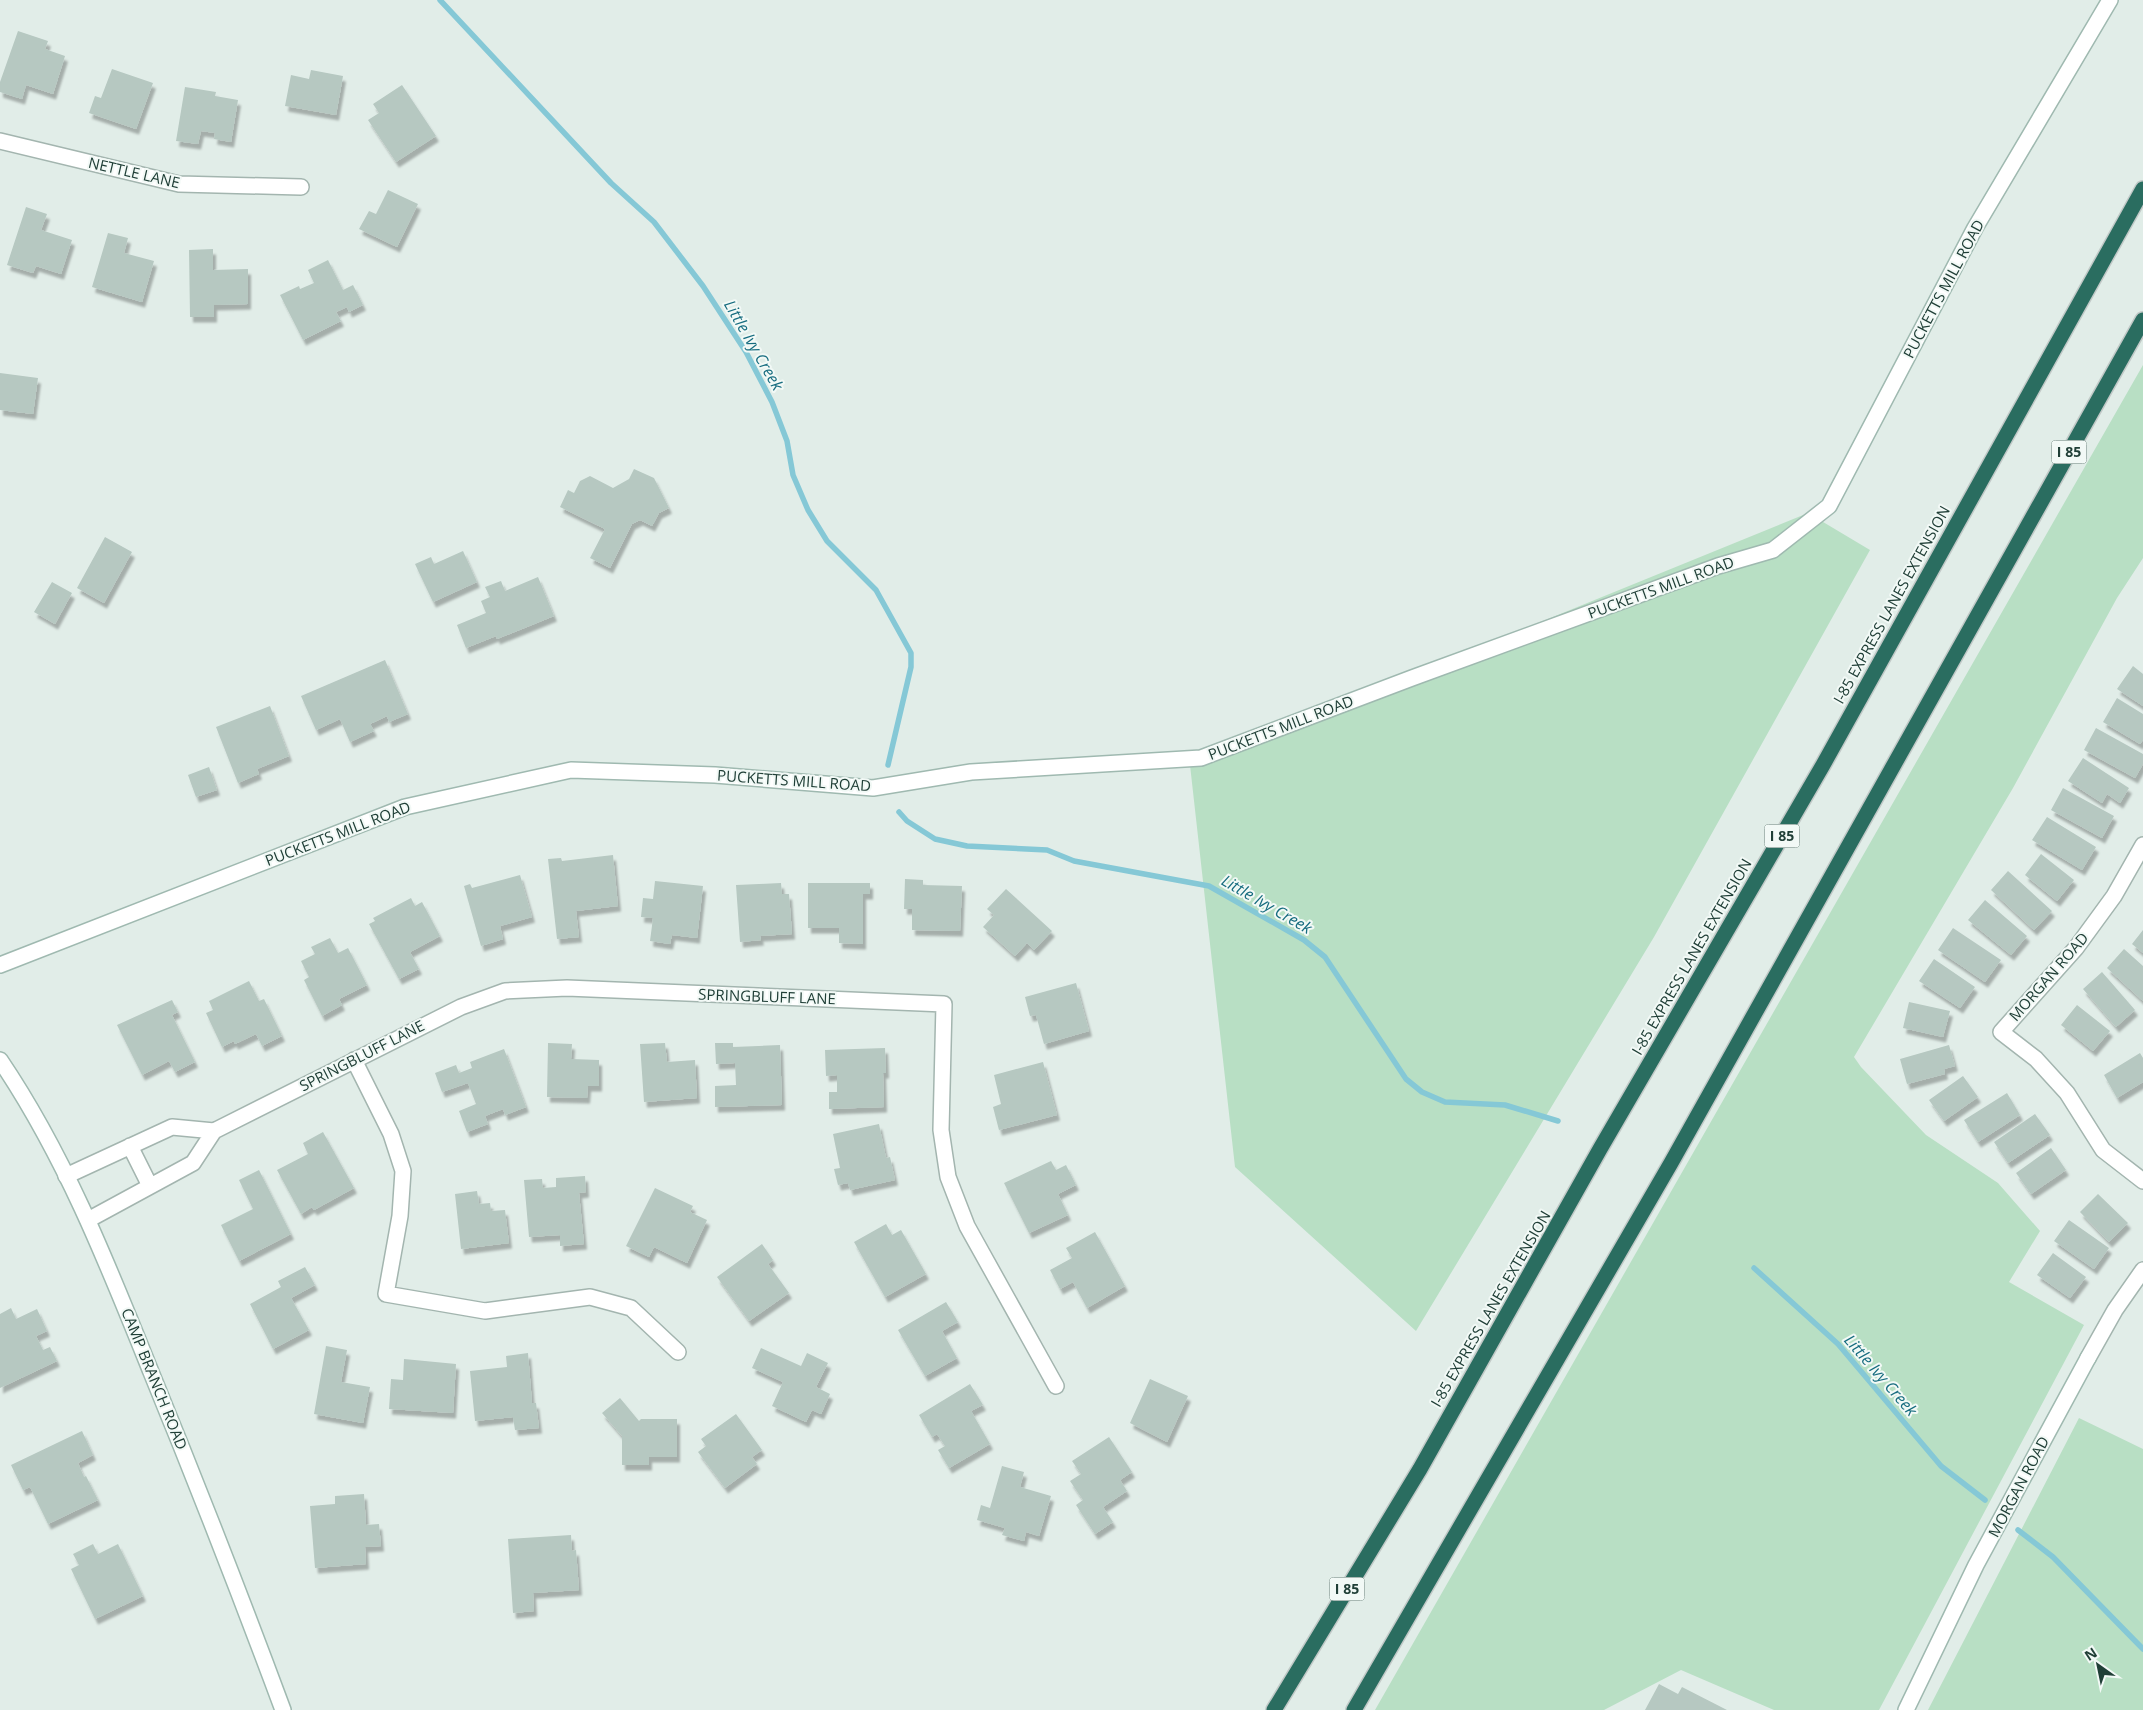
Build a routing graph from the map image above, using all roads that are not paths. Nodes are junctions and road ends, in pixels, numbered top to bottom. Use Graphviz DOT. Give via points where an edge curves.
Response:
graph roads {
  1 [pos="2110,0"];
  2 [pos="0,141"];
  3 [pos="301,186"];
  4 [pos="2143,188"];
  5 [pos="2143,320"];
  6 [pos="2143,846"];
  7 [pos="0,965"];
  8 [pos="0,1060"];
  9 [pos="354,1060"];
  10 [pos="214,1131"];
  11 [pos="130,1146"];
  12 [pos="66,1176"];
  13 [pos="2143,1181"];
  14 [pos="150,1186"];
  15 [pos="88,1220"];
  16 [pos="2143,1270"];
  17 [pos="678,1352"];
  18 [pos="1056,1386"];
  19 [pos="283,1710"];
  20 [pos="1274,1710"];
  21 [pos="1354,1710"];
  22 [pos="1906,1710"];
  1 -- 7 [label="street, PUCKETTS MILL ROAD" via="1975,228 1829,506 1773,550 1718,566 1201,758 971,772 873,788 715,775 571,770 405,807"];
  2 -- 3 [label="street, NETTLE LANE" via="179,184"];
  4 -- 20 [label="highway, I-85 EXPRESS LANES EXTENSION / I 85" via="1824,765 1605,1141 1420,1469"];
  5 -- 21 [label="highway, I 85" via="1671,1163"];
  6 -- 13 [label="street, MORGAN ROAD" via="2114,896 2076,948 2001,1032 2036,1058 2068,1093 2103,1150"];
  8 -- 12 [label="street, CAMP BRANCH ROAD"];
  9 -- 10 [label="street, SPRINGBLUFF LANE"];
  9 -- 17 [label="street" via="390,1134 403,1171 400,1216 386,1294 485,1311 590,1297 631,1308"];
  9 -- 18 [label="street, SPRINGBLUFF LANE" via="460,1006 505,991 567,988 944,1004 941,1130 948,1177 967,1226"];
  10 -- 11 [label="street" via="172,1127"];
  10 -- 14 [label="street, SPRINGBLUFF LANE" via="193,1163"];
  11 -- 12 [label="street"];
  11 -- 14 [label="street"];
  12 -- 15 [label="street, CAMP BRANCH ROAD"];
  14 -- 15 [label="street, SPRINGBLUFF LANE"];
  15 -- 19 [label="street, CAMP BRANCH ROAD" via="195,1479"];
  16 -- 22 [label="street, MORGAN ROAD" via="2114,1310 2088,1358 1976,1566"];
}
